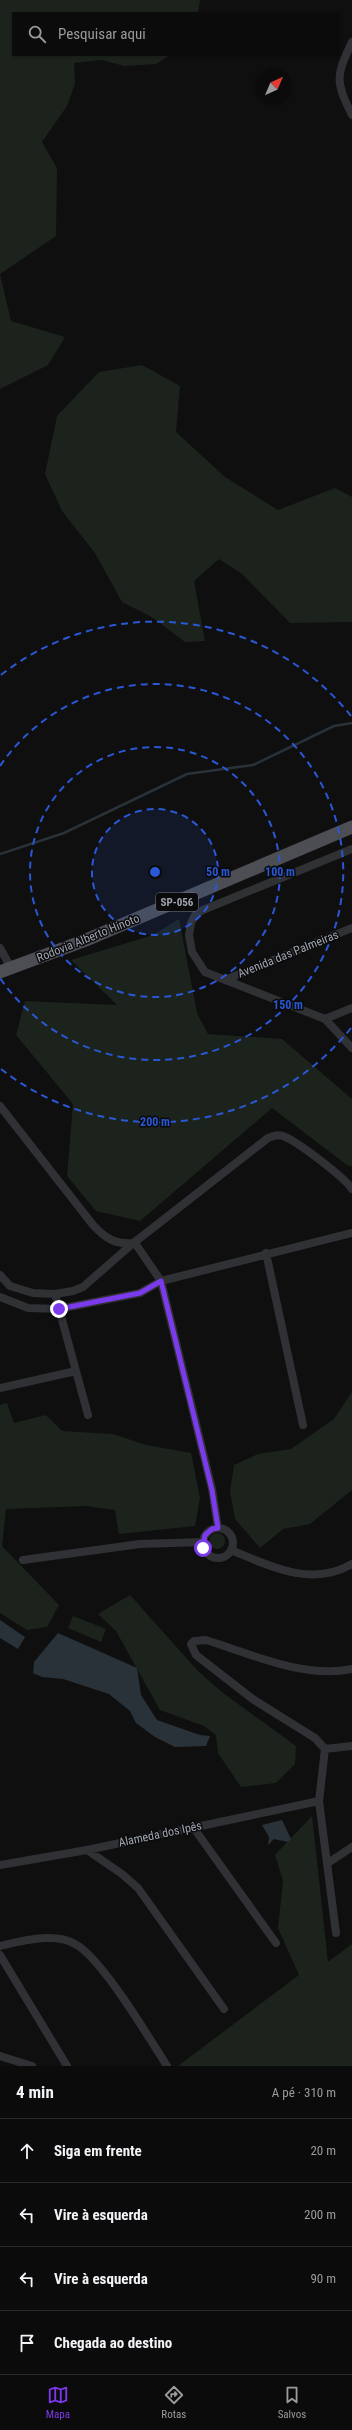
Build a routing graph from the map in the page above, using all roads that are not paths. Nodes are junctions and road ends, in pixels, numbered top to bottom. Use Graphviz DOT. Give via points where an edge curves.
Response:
graph roads {
  1 [pos="352,42"];
  2 [pos="352,115"];
  3 [pos="352,827"];
  4 [pos="352,849"];
  5 [pos="352,928"];
  6 [pos="0,948"];
  7 [pos="5,970"];
  8 [pos="225,980"];
  9 [pos="352,1008"];
  10 [pos="325,1019"];
  11 [pos="352,1048"];
  12 [pos="0,1106"];
  13 [pos="352,1189"];
  14 [pos="352,1233"];
  15 [pos="135,1243"];
  16 [pos="266,1253"];
  17 [pos="0,1275"];
  18 [pos="161,1281"];
  19 [pos="55,1294"];
  20 [pos="0,1297"];
  21 [pos="59,1309"];
  22 [pos="76,1371"];
  23 [pos="0,1388"];
  24 [pos="88,1415"];
  25 [pos="303,1425"];
  26 [pos="218,1528"];
  27 [pos="203,1542"];
  28 [pos="231,1550"];
  29 [pos="23,1560"];
  30 [pos="352,1564"];
  31 [pos="352,1669"];
  32 [pos="352,1746"];
  33 [pos="325,1749"];
  34 [pos="319,1801"];
  35 [pos="193,1827"];
  36 [pos="352,1847"];
  37 [pos="87,1850"];
  38 [pos="328,1863"];
  39 [pos="0,1865"];
  40 [pos="336,1933"];
  41 [pos="276,1943"];
  42 [pos="0,1946"];
  43 [pos="0,1955"];
  44 [pos="224,2009"];
  45 [pos="0,2056"];
  46 [pos="32,2066"];
  47 [pos="67,2066"];
  48 [pos="167,2066"];
  1 -- 2 [label="street" via="338,74 341,93"];
  3 -- 7 [label="main road, Rodovia Alberto Hinoto / SP-056" via="94,937"];
  4 -- 8 [label="street" via="195,915 189,935 192,952 205,972"];
  5 -- 8 [label="street, Avenida das Palmeiras"];
  6 -- 7 [label="street"];
  8 -- 10 [label="street"];
  9 -- 10 [label="street"];
  10 -- 11 [label="street"];
  12 -- 15 [label="street" via="102,1235 120,1244"];
  13 -- 15 [label="street" via="341,1177 289,1139 275,1136 268,1138"];
  14 -- 16 [label="street"];
  15 -- 18 [label="street"];
  15 -- 19 [label="street" via="83,1287"];
  16 -- 18 [label="street"];
  16 -- 25 [label="street"];
  17 -- 19 [label="street" via="10,1286 33,1293"];
  18 -- 21 [label="street" via="140,1293"];
  18 -- 26 [label="street" via="212,1490"];
  19 -- 21 [label="street"];
  20 -- 21 [label="street" via="28,1308"];
  21 -- 22 [label="street"];
  22 -- 23 [label="street"];
  22 -- 24 [label="street"];
  26 -- 27 [label="street" via="208,1531"];
  26 -- 28 [label="street" via="230,1534 233,1543"];
  27 -- 28 [label="street" via="205,1551 212,1557 221,1558"];
  27 -- 29 [label="street" via="140,1544"];
  28 -- 30 [label="street" via="273,1567 310,1575 335,1573"];
  31 -- 33 [label="street" via="318,1670 285,1664 206,1640 194,1641 191,1644 196,1655 242,1691 315,1738"];
  32 -- 33 [label="street"];
  33 -- 34 [label="street"];
  34 -- 35 [label="street, Alameda dos Ipês"];
  34 -- 38 [label="street"];
  35 -- 37 [label="street, Alameda dos Ipês"];
  35 -- 41 [label="street"];
  36 -- 38 [label="street"];
  37 -- 39 [label="street, Alameda dos Ipês"];
  37 -- 44 [label="street" via="138,1888"];
  38 -- 40 [label="street"];
  42 -- 48 [label="street" via="43,1939 75,1943 96,1962"];
  43 -- 47 [label="street"];
  45 -- 46 [label="street"];
}
